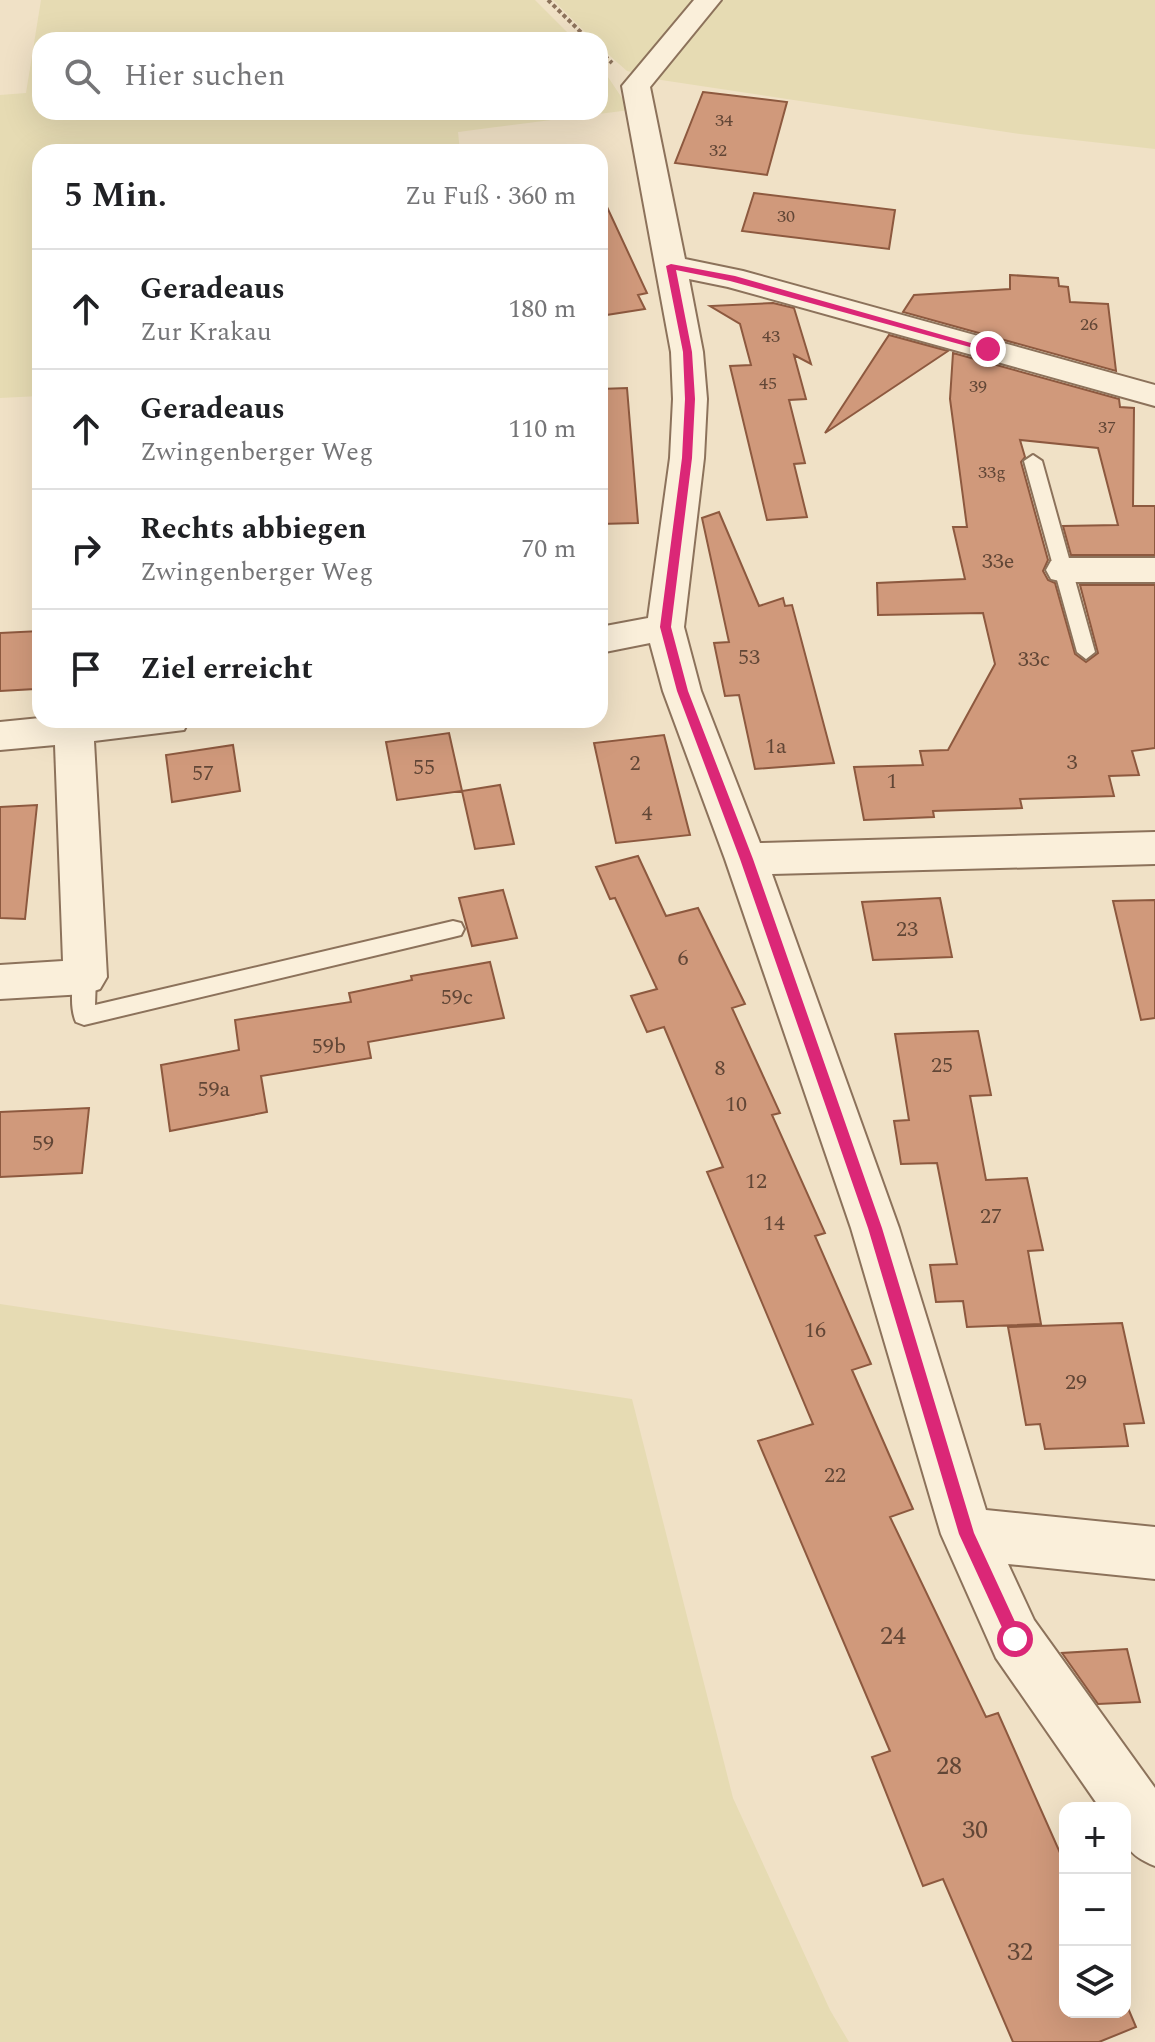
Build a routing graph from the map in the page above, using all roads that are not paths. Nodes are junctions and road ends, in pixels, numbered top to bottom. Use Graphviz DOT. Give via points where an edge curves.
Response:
graph roads {
  1 [pos="708,0"];
  2 [pos="671,266"];
  3 [pos="1155,396"];
  4 [pos="1033,461"];
  5 [pos="1064,570"];
  6 [pos="1155,570"];
  7 [pos="665,627"];
  8 [pos="608,638"];
  9 [pos="1086,652"];
  10 [pos="100,728"];
  11 [pos="74,731"];
  12 [pos="0,736"];
  13 [pos="1155,848"];
  14 [pos="746,859"];
  15 [pos="453,929"];
  16 [pos="85,977"];
  17 [pos="0,982"];
  18 [pos="967,1534"];
  19 [pos="1155,1553"];
  20 [pos="1155,1837"];
  1 -- 2 [label="street" via="636,86"];
  2 -- 3 [label="street" via="732,278"];
  2 -- 7 [label="street" via="690,399"];
  4 -- 5 [label="lane"];
  5 -- 6 [label="street"];
  5 -- 9 [label="lane"];
  7 -- 8 [label="street"];
  7 -- 14 [label="street" via="682,691"];
  10 -- 11 [label="street"];
  11 -- 12 [label="street"];
  11 -- 16 [label="street"];
  13 -- 14 [label="street"];
  14 -- 18 [label="street" via="875,1228"];
  15 -- 16 [label="lane" via="84,1016"];
  16 -- 17 [label="street"];
  18 -- 19 [label="street"];
  18 -- 20 [label="street" via="1015,1639"];
}
